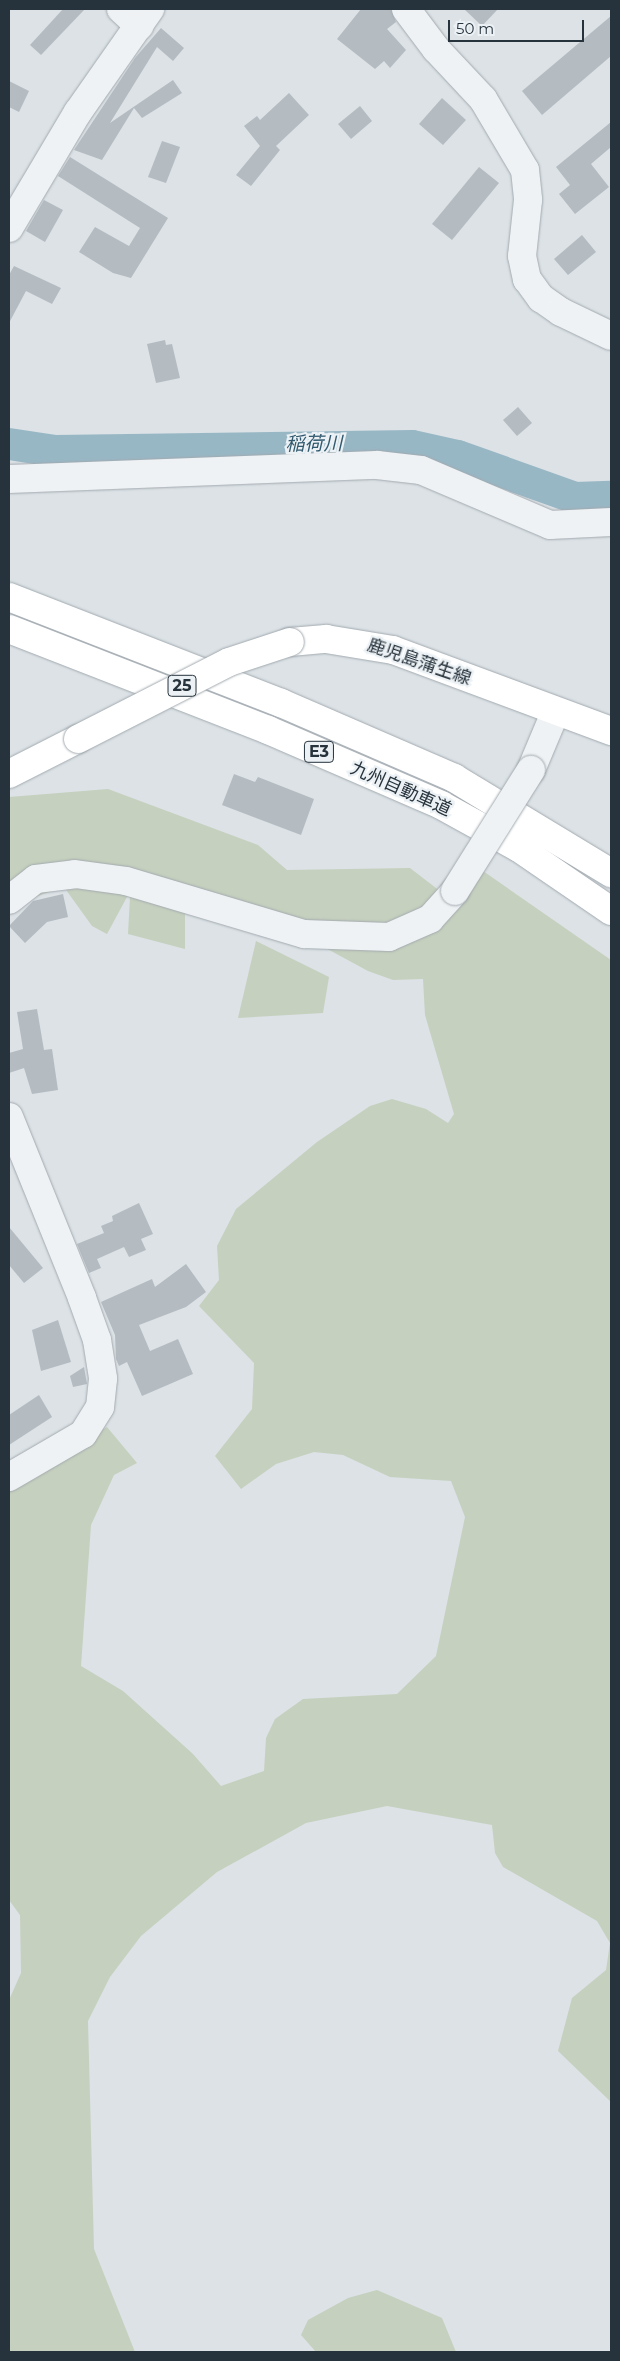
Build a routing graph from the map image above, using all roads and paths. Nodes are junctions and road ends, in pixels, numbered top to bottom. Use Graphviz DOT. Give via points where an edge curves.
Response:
graph roads {
  1 [pos="406,9"];
  2 [pos="137,14"];
  3 [pos="9,228"];
  4 [pos="611,336"];
  5 [pos="9,479"];
  6 [pos="611,522"];
  7 [pos="9,597"];
  8 [pos="9,629"];
  9 [pos="555,713"];
  10 [pos="611,731"];
  11 [pos="9,774"];
  12 [pos="611,872"];
  13 [pos="9,900"];
  14 [pos="611,911"];
  15 [pos="9,1117"];
  16 [pos="9,1477"];
  1 -- 4 [label="street" via="436,49 483,99 525,170 528,200 522,256 527,279 541,298 561,312"];
  2 -- 3 [label="street"];
  5 -- 6 [label="street" via="377,465 421,470 550,525"];
  7 -- 12 [label="main road, 九州自動車道 / E3" via="282,703 454,778"];
  8 -- 14 [label="main road, 九州自動車道 / E3" via="268,730 441,805 519,848"];
  9 -- 10 [label="main road, 鹿児島蒲生線 / 25"];
  9 -- 11 [label="main road, 鹿児島蒲生線 / 25, bridge" via="384,648 326,639 290,642 229,662"];
  9 -- 13 [label="street, bridge" via="531,770 455,891 430,919 389,937 304,934 126,881 75,874 36,879"];
  15 -- 16 [label="street" via="85,1306 103,1379 100,1407 83,1434"];
}
